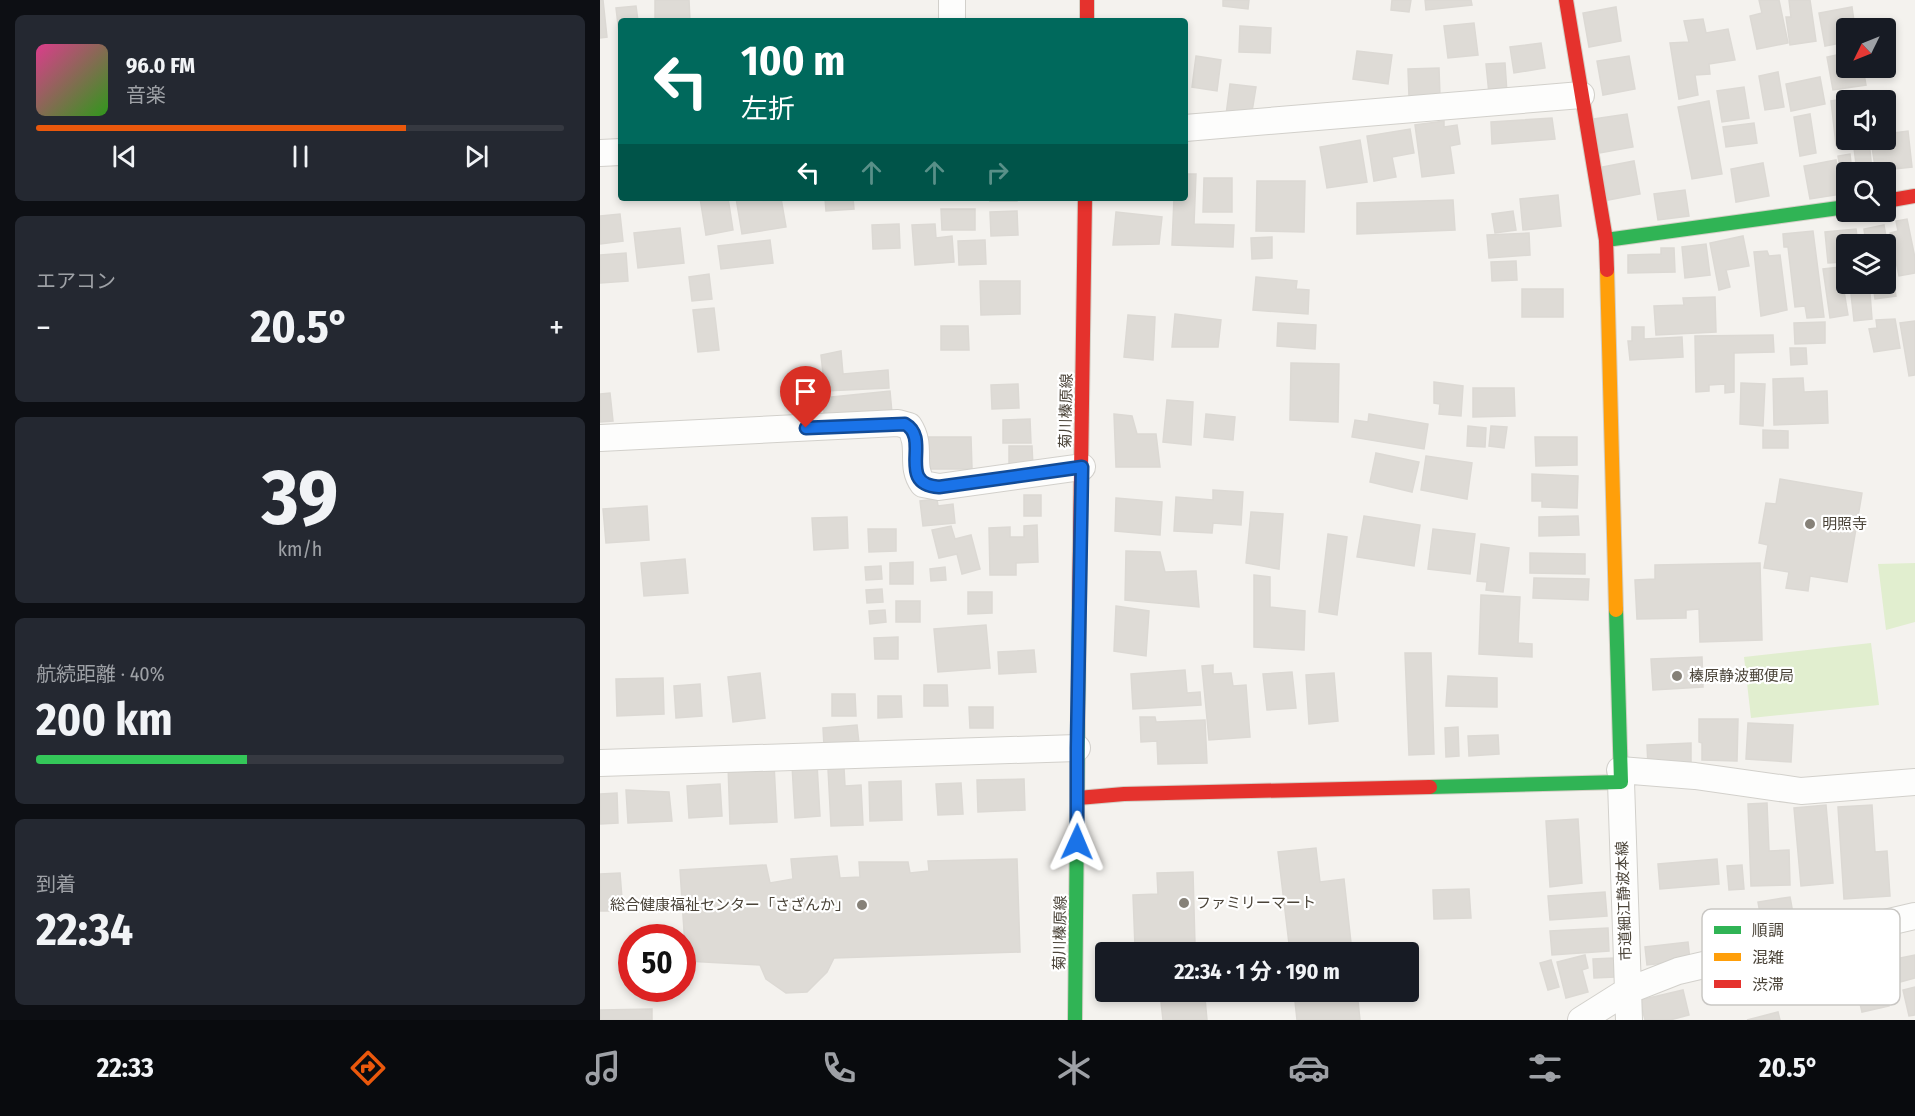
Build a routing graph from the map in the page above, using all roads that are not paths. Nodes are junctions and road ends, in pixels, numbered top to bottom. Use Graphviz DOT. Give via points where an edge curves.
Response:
graph roads {
  1 [pos="952,0"];
  2 [pos="1087,0"];
  3 [pos="1566,0"];
  4 [pos="952,18"];
  5 [pos="1087,18"];
  6 [pos="1581,95"];
  7 [pos="1188,128"];
  8 [pos="618,152"];
  9 [pos="600,153"];
  10 [pos="1915,196"];
  11 [pos="1896,199"];
  12 [pos="1085,201"];
  13 [pos="1836,208"];
  14 [pos="1606,240"];
  15 [pos="600,438"];
  16 [pos="1082,467"];
  17 [pos="1077,748"];
  18 [pos="600,763"];
  19 [pos="1621,776"];
  20 [pos="1915,782"];
  21 [pos="1078,798"];
  22 [pos="1915,916"];
  23 [pos="1900,919"];
  24 [pos="1702,965"];
  25 [pos="1627,991"];
  26 [pos="1075,1020"];
  27 [pos="1581,1020"];
  28 [pos="1629,1020"];
  1 -- 4 [label="street"];
  2 -- 5 [label="street"];
  3 -- 6 [label="street"];
  6 -- 7 [label="street"];
  6 -- 14 [label="street"];
  8 -- 9 [label="street"];
  10 -- 11 [label="street"];
  12 -- 16 [label="street, 菊川榛原線"];
  13 -- 14 [label="street"];
  14 -- 19 [label="street"];
  15 -- 16 [label="street" via="898,423 909,426 915,436 916,470 923,484 929,486"];
  16 -- 17 [label="street, 菊川榛原線"];
  17 -- 18 [label="street"];
  17 -- 21 [label="street, 菊川榛原線"];
  19 -- 20 [label="street" via="1695,776 1801,791"];
  19 -- 21 [label="street"];
  19 -- 25 [label="street, 市道細江静波本線"];
  21 -- 26 [label="street, 菊川榛原線"];
  22 -- 23 [label="street"];
  24 -- 25 [label="street"];
  25 -- 27 [label="street"];
  25 -- 28 [label="street, 市道細江静波本線"];
}
